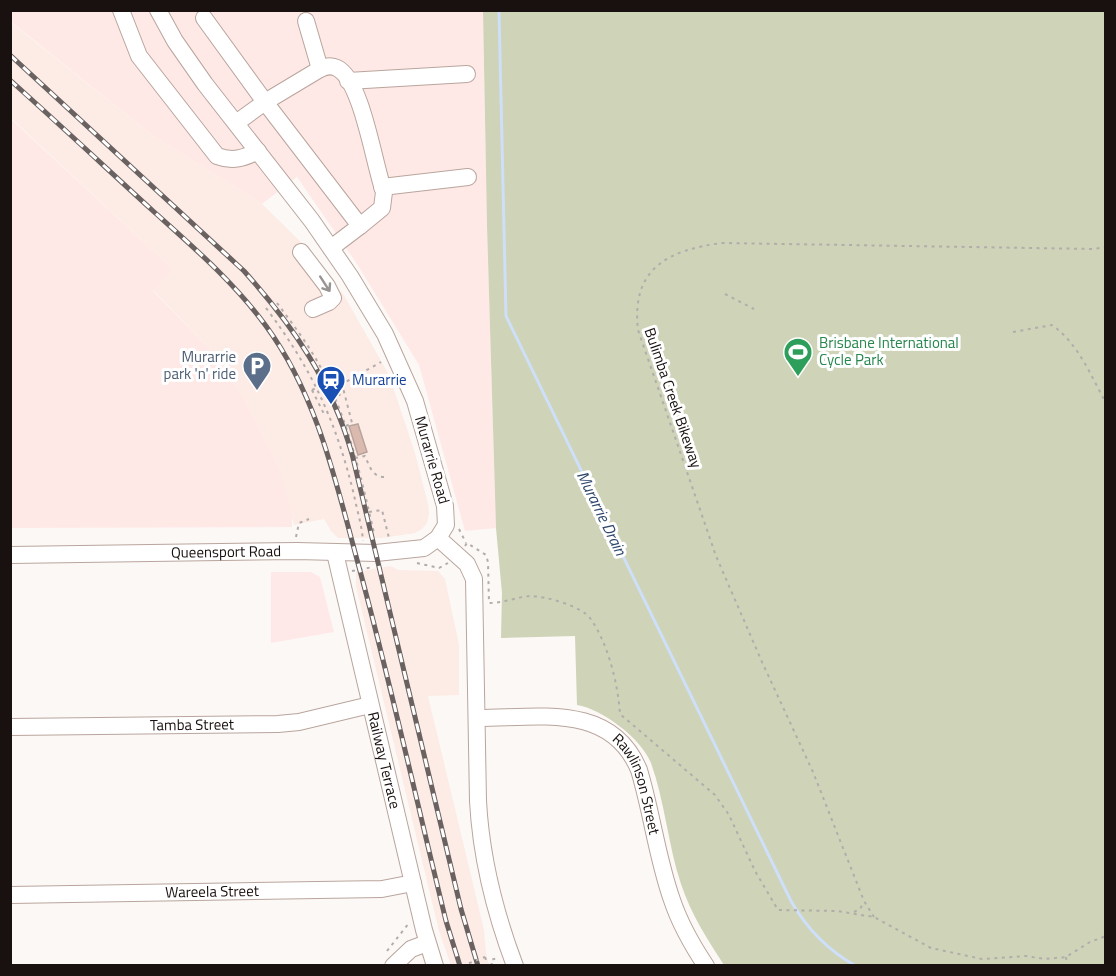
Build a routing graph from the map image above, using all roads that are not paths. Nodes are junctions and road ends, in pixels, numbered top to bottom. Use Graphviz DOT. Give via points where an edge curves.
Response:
graph roads {
  1 [pos="121,10"];
  2 [pos="158,10"];
  3 [pos="204,18"];
  4 [pos="306,21"];
  5 [pos="320,69"];
  6 [pos="467,74"];
  7 [pos="348,81"];
  8 [pos="265,102"];
  9 [pos="236,123"];
  10 [pos="258,151"];
  11 [pos="468,177"];
  12 [pos="382,187"];
  13 [pos="360,226"];
  14 [pos="331,249"];
  15 [pos="301,252"];
  16 [pos="313,309"];
  17 [pos="438,538"];
  18 [pos="335,553"];
  19 [pos="10,555"];
  20 [pos="370,705"];
  21 [pos="478,718"];
  22 [pos="10,727"];
  23 [pos="413,883"];
  24 [pos="10,895"];
  25 [pos="427,943"];
  26 [pos="388,961"];
  27 [pos="435,966"];
  28 [pos="515,966"];
  29 [pos="706,966"];
  1 -- 10 [label="street" via="139,56 217,156 240,159"];
  2 -- 9 [label="street, Murarrie Road" via="188,60"];
  3 -- 8 [label="street"];
  4 -- 5 [label="street"];
  5 -- 7 [label="street" via="335,67"];
  5 -- 8 [label="street"];
  6 -- 7 [label="street"];
  7 -- 12 [label="street" via="358,96"];
  8 -- 9 [label="street"];
  8 -- 13 [label="street"];
  9 -- 10 [label="street, Murarrie Road"];
  10 -- 14 [label="street, Murarrie Road"];
  11 -- 12 [label="street"];
  12 -- 13 [label="street" via="382,208"];
  13 -- 14 [label="street"];
  14 -- 17 [label="street, Murarrie Road" via="385,334 415,401 446,512 446,525"];
  15 -- 16 [label="street, one-way" via="333,298"];
  17 -- 18 [label="street, Queensport Road" via="416,550"];
  17 -- 21 [label="street" via="467,564 474,579"];
  18 -- 19 [label="street, Queensport Road"];
  18 -- 20 [label="street, Railway Terrace"];
  20 -- 22 [label="street, Tamba Street" via="278,724"];
  20 -- 23 [label="street, Railway Terrace"];
  21 -- 28 [label="street" via="480,833 500,921"];
  21 -- 29 [label="street, Rawlinson Street" via="583,719 609,732 627,749 641,777 672,903"];
  23 -- 24 [label="street, Wareela Street" via="382,889"];
  23 -- 25 [label="street, Railway Terrace"];
  25 -- 26 [label="street"];
  25 -- 27 [label="street, Railway Terrace"];
}
